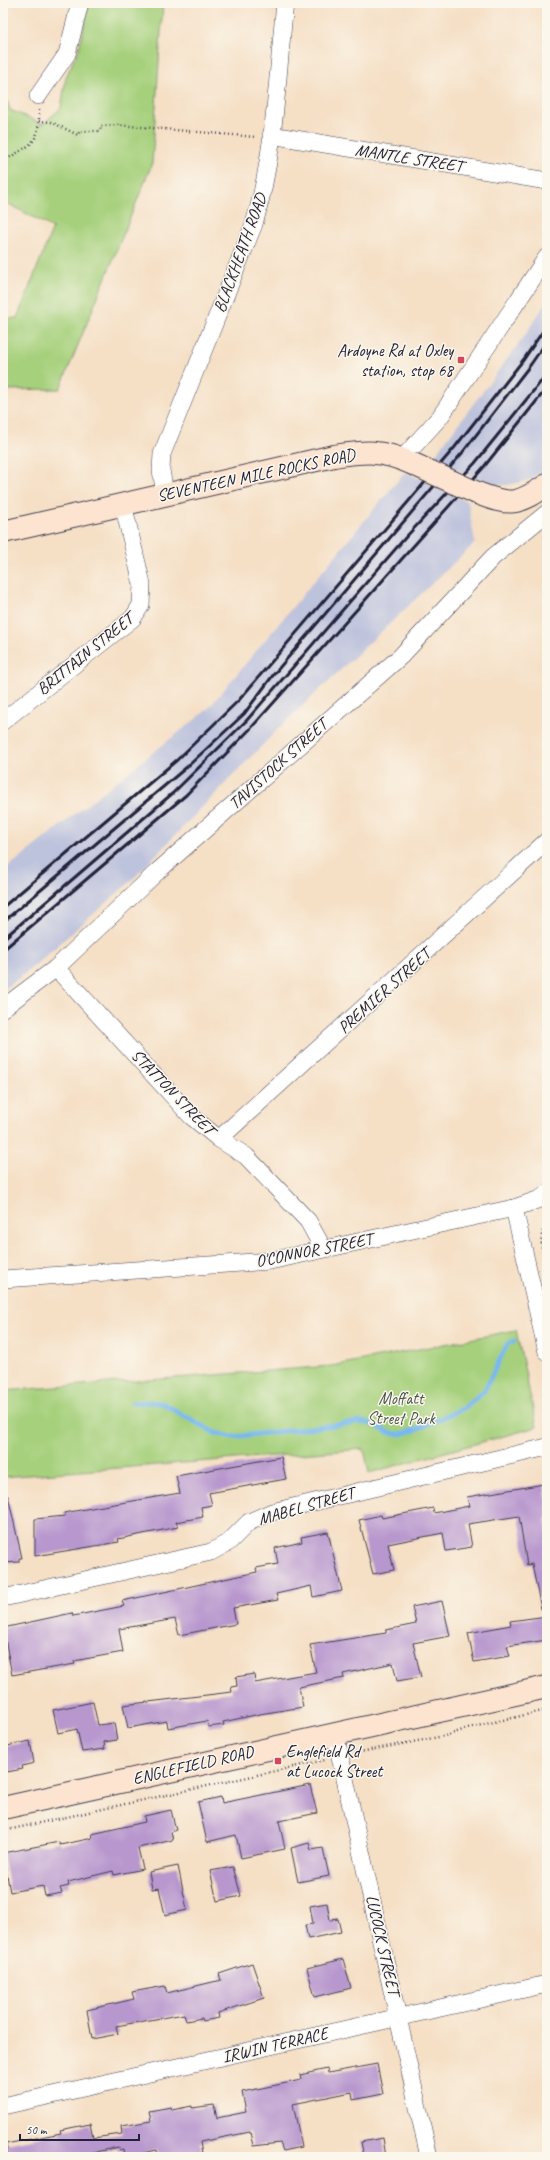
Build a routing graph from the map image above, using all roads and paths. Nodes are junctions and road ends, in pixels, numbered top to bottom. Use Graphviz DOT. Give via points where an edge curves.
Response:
graph roads {
  1 [pos="80,3"];
  2 [pos="285,3"];
  3 [pos="38,96"];
  4 [pos="39,121"];
  5 [pos="267,137"];
  6 [pos="3,162"];
  7 [pos="547,181"];
  8 [pos="547,257"];
  9 [pos="406,461"];
  10 [pos="547,485"];
  11 [pos="165,494"];
  12 [pos="123,504"];
  13 [pos="546,515"];
  14 [pos="3,532"];
  15 [pos="3,721"];
  16 [pos="547,841"];
  17 [pos="56,968"];
  18 [pos="3,1008"];
  19 [pos="219,1139"];
  20 [pos="547,1194"];
  21 [pos="514,1208"];
  22 [pos="547,1224"];
  23 [pos="321,1249"];
  24 [pos="547,1270"];
  25 [pos="3,1279"];
  26 [pos="547,1352"];
  27 [pos="547,1447"];
  28 [pos="3,1598"];
  29 [pos="547,1687"];
  30 [pos="547,1710"];
  31 [pos="335,1734"];
  32 [pos="340,1756"];
  33 [pos="3,1808"];
  34 [pos="3,1831"];
  35 [pos="547,1984"];
  36 [pos="400,2018"];
  37 [pos="3,2106"];
  38 [pos="429,2157"];
  1 -- 3 [label="street" via="67,54"];
  2 -- 5 [label="street, BLACKHEATH ROAD"];
  3 -- 4 [label="path"];
  4 -- 5 [label="path" via="51,122 78,135 80,131 100,131 101,126 118,125"];
  4 -- 6 [label="path" via="34,142"];
  5 -- 7 [label="street, MANTLE STREET"];
  5 -- 11 [label="street, BLACKHEATH ROAD" via="263,194 254,224 162,454 161,470"];
  8 -- 9 [label="street" via="445,411"];
  9 -- 10 [label="main road, SEVENTEEN MILE ROCKS ROAD, bridge" via="502,502 526,499"];
  9 -- 11 [label="main road, SEVENTEEN MILE ROCKS ROAD" via="384,453 355,452"];
  11 -- 12 [label="main road, SEVENTEEN MILE ROCKS ROAD"];
  12 -- 14 [label="main road, SEVENTEEN MILE ROCKS ROAD"];
  12 -- 15 [label="street, BRITTAIN STREET" via="142,584 141,605 133,618"];
  13 -- 17 [label="street, TAVISTOCK STREET" via="494,557 401,656 158,871"];
  16 -- 19 [label="street, PREMIER STREET"];
  17 -- 18 [label="street, TAVISTOCK STREET"];
  17 -- 19 [label="street, STATTON STREET" via="191,1116"];
  19 -- 23 [label="street, STATTON STREET" via="246,1156 308,1221"];
  20 -- 21 [label="street, O'CONNOR STREET"];
  21 -- 23 [label="street, O'CONNOR STREET"];
  21 -- 26 [label="street"];
  22 -- 24 [label="path" via="540,1239"];
  23 -- 25 [label="street, O'CONNOR STREET" via="270,1261"];
  27 -- 28 [label="street, MABEL STREET" via="272,1512 249,1522 229,1542 211,1552"];
  29 -- 31 [label="main road, ENGLEFIELD ROAD"];
  30 -- 32 [label="path" via="449,1734"];
  31 -- 32 [label="street, LUCOCK STREET"];
  31 -- 33 [label="main road, ENGLEFIELD ROAD"];
  32 -- 34 [label="path"];
  32 -- 36 [label="street, LUCOCK STREET"];
  35 -- 36 [label="street, IRWIN TERRACE"];
  36 -- 37 [label="street, IRWIN TERRACE"];
  36 -- 38 [label="street, LUCOCK STREET"];
}
